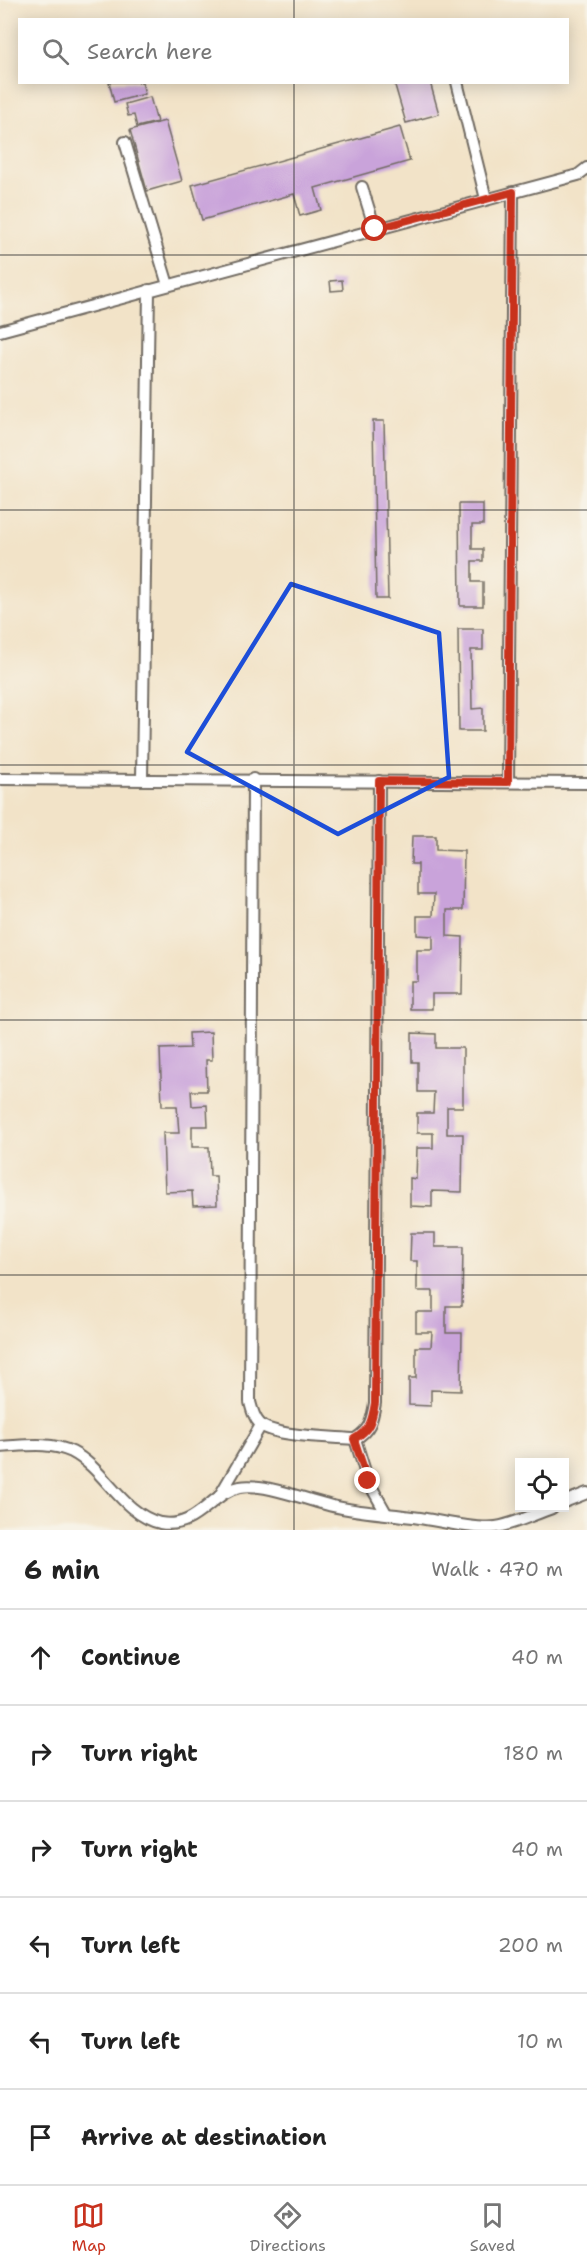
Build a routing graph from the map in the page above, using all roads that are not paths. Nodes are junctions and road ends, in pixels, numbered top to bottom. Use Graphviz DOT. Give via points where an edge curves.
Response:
graph roads {
  1 [pos="457,84"];
  2 [pos="125,142"];
  3 [pos="587,168"];
  4 [pos="362,187"];
  5 [pos="513,192"];
  6 [pos="486,199"];
  7 [pos="375,229"];
  8 [pos="168,285"];
  9 [pos="150,290"];
  10 [pos="0,330"];
  11 [pos="0,778"];
  12 [pos="142,779"];
  13 [pos="253,779"];
  14 [pos="379,781"];
  15 [pos="508,782"];
  16 [pos="587,783"];
  17 [pos="261,1425"];
  18 [pos="354,1439"];
  19 [pos="0,1447"];
  20 [pos="587,1493"];
  21 [pos="218,1498"];
  22 [pos="569,1500"];
  23 [pos="541,1512"];
  24 [pos="386,1513"];
  1 -- 6 [label="lane"];
  2 -- 8 [label="lane"];
  3 -- 5 [label="lane" via="578,175"];
  4 -- 7 [label="lane"];
  5 -- 6 [label="lane"];
  5 -- 15 [label="lane"];
  6 -- 7 [label="lane"];
  7 -- 8 [label="lane"];
  8 -- 9 [label="lane"];
  9 -- 10 [label="lane"];
  9 -- 12 [label="lane"];
  11 -- 12 [label="lane"];
  12 -- 13 [label="lane"];
  13 -- 14 [label="lane"];
  13 -- 17 [label="lane" via="250,1402"];
  14 -- 15 [label="lane"];
  14 -- 18 [label="lane" via="375,1403 372,1423"];
  15 -- 16 [label="lane"];
  17 -- 18 [label="lane" via="274,1432"];
  17 -- 21 [label="lane"];
  18 -- 24 [label="lane" via="368,1481"];
  19 -- 21 [label="lane" via="47,1445 71,1452 92,1465 137,1512 159,1523 178,1524 202,1513"];
  20 -- 22 [label="lane"];
  21 -- 24 [label="lane" via="240,1487"];
  23 -- 24 [label="lane" via="495,1528"];
}
